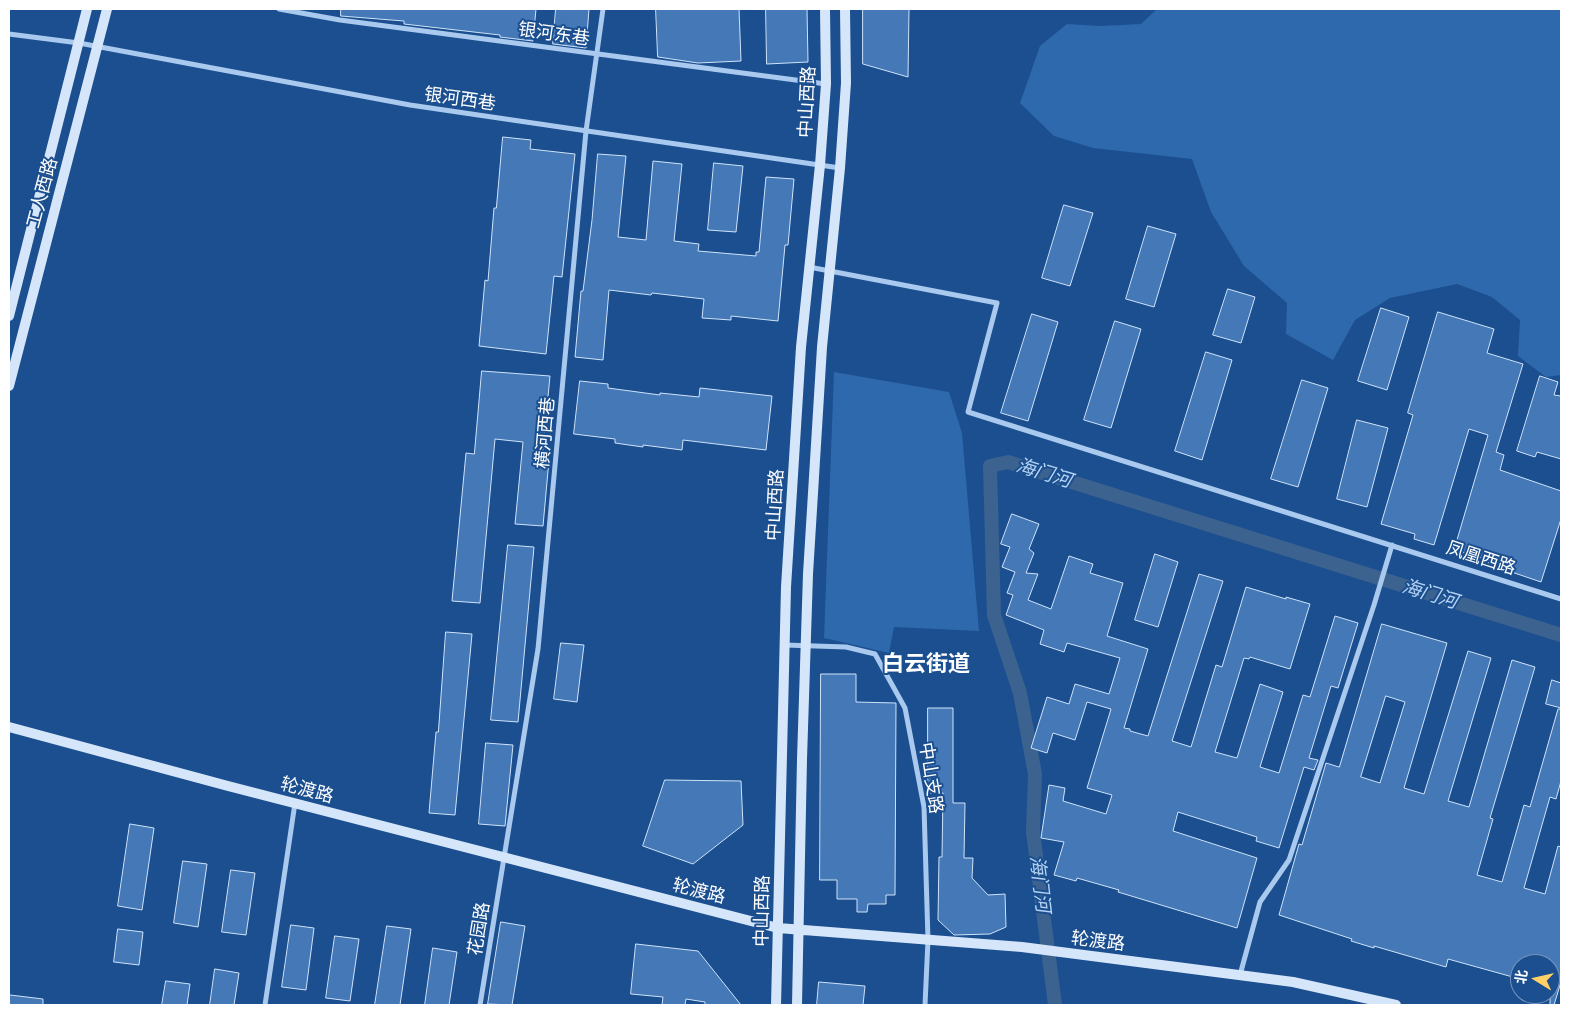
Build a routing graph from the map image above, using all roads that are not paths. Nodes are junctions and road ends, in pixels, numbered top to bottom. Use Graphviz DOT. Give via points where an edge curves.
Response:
graph roads {
  1 [pos="87,9"];
  2 [pos="107,9"];
  3 [pos="279,9"];
  4 [pos="603,9"];
  5 [pos="825,9"];
  6 [pos="845,9"];
  7 [pos="9,34"];
  8 [pos="79,43"];
  9 [pos="97,47"];
  10 [pos="598,54"];
  11 [pos="826,84"];
  12 [pos="586,131"];
  13 [pos="820,165"];
  14 [pos="840,168"];
  15 [pos="809,267"];
  16 [pos="830,271"];
  17 [pos="10,311"];
  18 [pos="9,386"];
  19 [pos="1392,545"];
  20 [pos="1561,599"];
  21 [pos="785,645"];
  22 [pos="806,646"];
  23 [pos="9,727"];
  24 [pos="294,803"];
  25 [pos="505,858"];
  26 [pos="778,928"];
  27 [pos="799,931"];
  28 [pos="928,940"];
  29 [pos="1240,975"];
  30 [pos="265,1005"];
  31 [pos="480,1005"];
  32 [pos="776,1005"];
  33 [pos="797,1005"];
  34 [pos="924,1005"];
  35 [pos="1396,1005"];
  1 -- 8 [label="main road, 工人西路"];
  2 -- 9 [label="main road, 工人西路"];
  3 -- 10 [label="street, 银河东巷"];
  4 -- 10 [label="street, 横河西巷"];
  5 -- 11 [label="main road, 中山西路"];
  6 -- 14 [label="main road, 中山西路" via="846,84"];
  7 -- 8 [label="street, 银河西巷"];
  8 -- 9 [label="street, 银河西巷"];
  8 -- 17 [label="main road, 工人西路"];
  9 -- 12 [label="street, 银河西巷" via="410,105"];
  9 -- 18 [label="main road, 工人西路"];
  10 -- 11 [label="street, 银河东巷"];
  10 -- 12 [label="street, 横河西巷"];
  11 -- 13 [label="main road, 中山西路"];
  12 -- 13 [label="street, 银河西巷"];
  12 -- 25 [label="street, 横河西巷" via="538,649"];
  13 -- 14 [label="street, 银河西巷"];
  13 -- 15 [label="main road, 中山西路"];
  14 -- 16 [label="main road, 中山西路"];
  15 -- 16 [label="street"];
  15 -- 21 [label="main road, 中山西路" via="800,357"];
  16 -- 19 [label="street, 凤凰西路" via="997,303 968,412"];
  16 -- 22 [label="main road, 中山西路" via="822,347"];
  19 -- 20 [label="street, 凤凰西路"];
  19 -- 29 [label="street" via="1290,860 1260,902"];
  21 -- 22 [label="street, 中山支路"];
  21 -- 26 [label="main road, 中山西路"];
  22 -- 27 [label="main road, 中山西路"];
  22 -- 28 [label="street, 中山支路" via="846,647 875,654 905,708 924,807"];
  23 -- 24 [label="main road, 轮渡路"];
  24 -- 25 [label="main road, 轮渡路"];
  24 -- 30 [label="street"];
  25 -- 26 [label="main road, 轮渡路"];
  25 -- 31 [label="street, 花园路"];
  26 -- 27 [label="main road, 轮渡路"];
  26 -- 32 [label="main road, 中山西路"];
  27 -- 28 [label="main road, 轮渡路"];
  27 -- 33 [label="main road, 中山西路"];
  28 -- 29 [label="main road, 轮渡路" via="1067,953"];
  28 -- 34 [label="street, 中山支路"];
  29 -- 35 [label="main road, 轮渡路" via="1293,982"];
}
